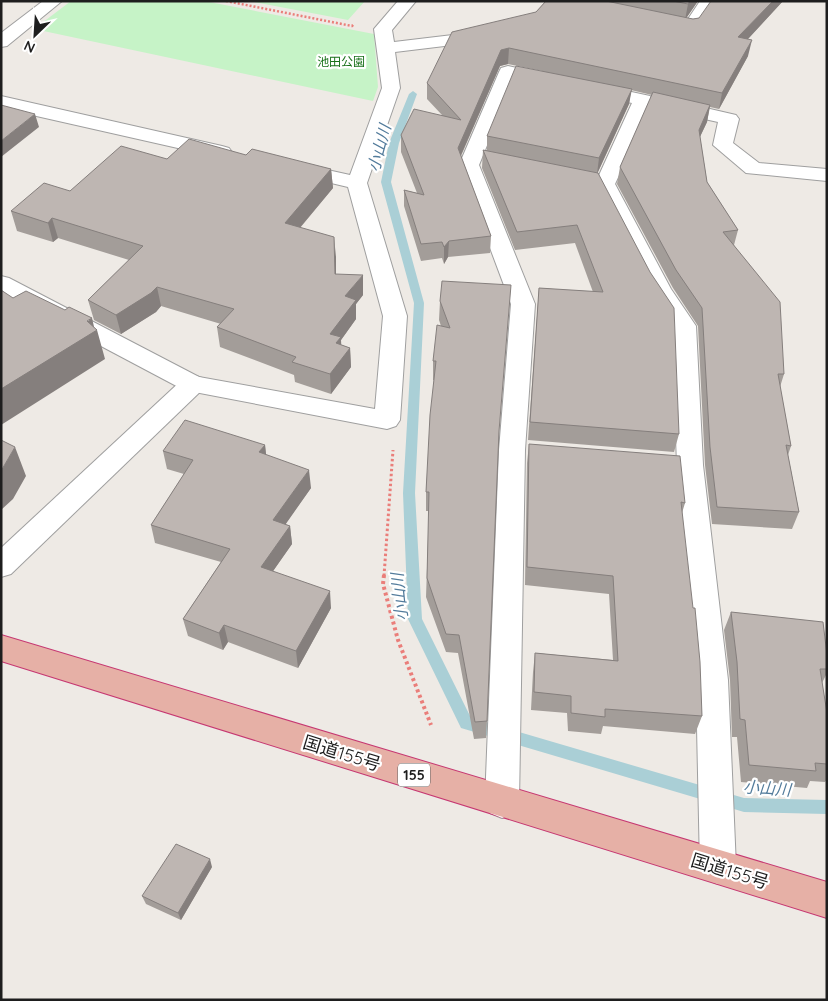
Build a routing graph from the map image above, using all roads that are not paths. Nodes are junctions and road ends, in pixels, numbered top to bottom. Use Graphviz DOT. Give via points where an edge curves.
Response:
graph roads {
  1 [pos="54,1"];
  2 [pos="408,1"];
  3 [pos="709,1"];
  4 [pos="645,18"];
  5 [pos="461,39"];
  6 [pos="1,42"];
  7 [pos="386,48"];
  8 [pos="643,100"];
  9 [pos="1,102"];
  10 [pos="242,156"];
  11 [pos="280,165"];
  12 [pos="827,175"];
  13 [pos="358,183"];
  14 [pos="1,284"];
  15 [pos="193,384"];
  16 [pos="1,566"];
  17 [pos="1,648"];
  18 [pos="502,802"];
  19 [pos="718,868"];
  20 [pos="827,900"];
  1 -- 6 [label="street"];
  2 -- 7 [label="street" via="384,29"];
  3 -- 4 [label="street" via="690,28"];
  5 -- 7 [label="street"];
  7 -- 13 [label="street" via="391,88"];
  8 -- 12 [label="street" via="729,119 723,145 753,169"];
  8 -- 18 [label="street" via="508,72 480,159 469,165 523,304 522,451"];
  8 -- 19 [label="street" via="596,182 684,326 680,464 712,680"];
  9 -- 10 [label="street"];
  11 -- 13 [label="street"];
  13 -- 15 [label="street" via="395,316 387,420"];
  14 -- 15 [label="street"];
  15 -- 16 [label="street"];
  17 -- 18 [label="highway, 国道155号 / 155"];
  18 -- 19 [label="highway, 国道155号 / 155"];
  19 -- 20 [label="highway, 国道155号 / 155"];
}
